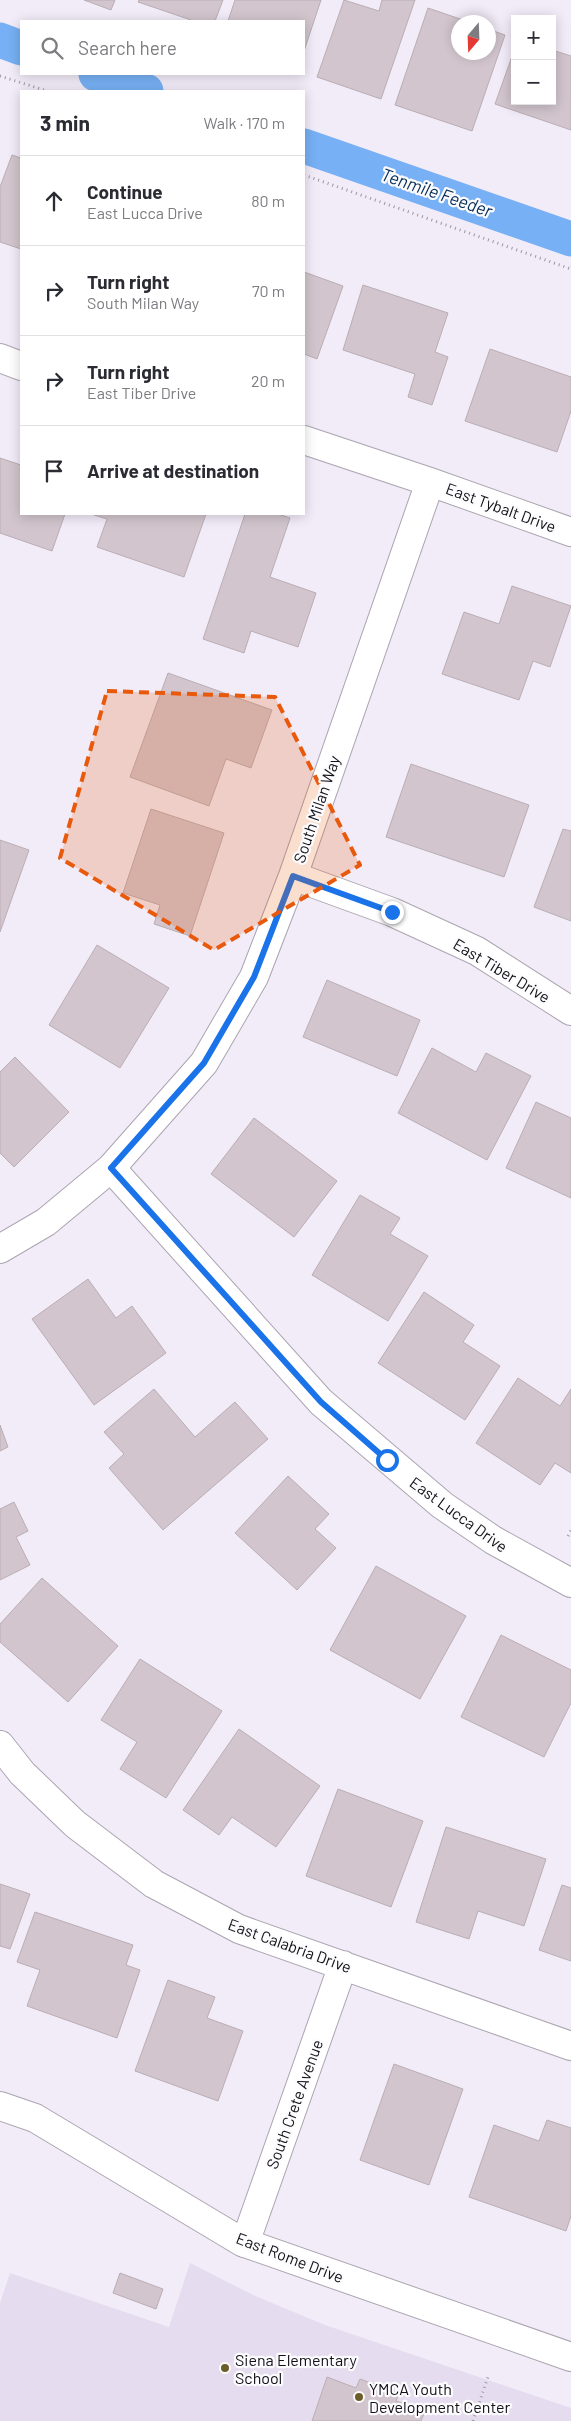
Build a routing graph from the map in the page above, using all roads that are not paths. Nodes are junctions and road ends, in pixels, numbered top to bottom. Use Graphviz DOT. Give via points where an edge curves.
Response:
graph roads {
  1 [pos="0,358"];
  2 [pos="20,366"];
  3 [pos="305,440"];
  4 [pos="430,482"];
  5 [pos="571,532"];
  6 [pos="293,876"];
  7 [pos="571,1011"];
  8 [pos="111,1168"];
  9 [pos="0,1249"];
  10 [pos="571,1584"];
  11 [pos="0,1745"];
  12 [pos="343,1965"];
  13 [pos="571,2046"];
  14 [pos="0,2106"];
  15 [pos="245,2243"];
  16 [pos="571,2357"];
  1 -- 2 [label="street"];
  3 -- 4 [label="street, East Tybalt Drive"];
  4 -- 5 [label="street, East Tybalt Drive"];
  4 -- 6 [label="street, South Milan Way"];
  6 -- 7 [label="street, East Tiber Drive" via="392,912 477,951"];
  6 -- 8 [label="street, South Milan Way" via="254,977 204,1063"];
  8 -- 9 [label="street, South Milan Way" via="46,1222"];
  8 -- 10 [label="street, East Lucca Drive" via="321,1402 442,1505 493,1540"];
  11 -- 12 [label="street, East Calabria Drive" via="22,1773 75,1824 154,1884 239,1929"];
  12 -- 13 [label="street, East Calabria Drive"];
  12 -- 15 [label="street, South Crete Avenue"];
  14 -- 15 [label="street, East Rome Drive" via="35,2118"];
  15 -- 16 [label="street, East Rome Drive"];
}
